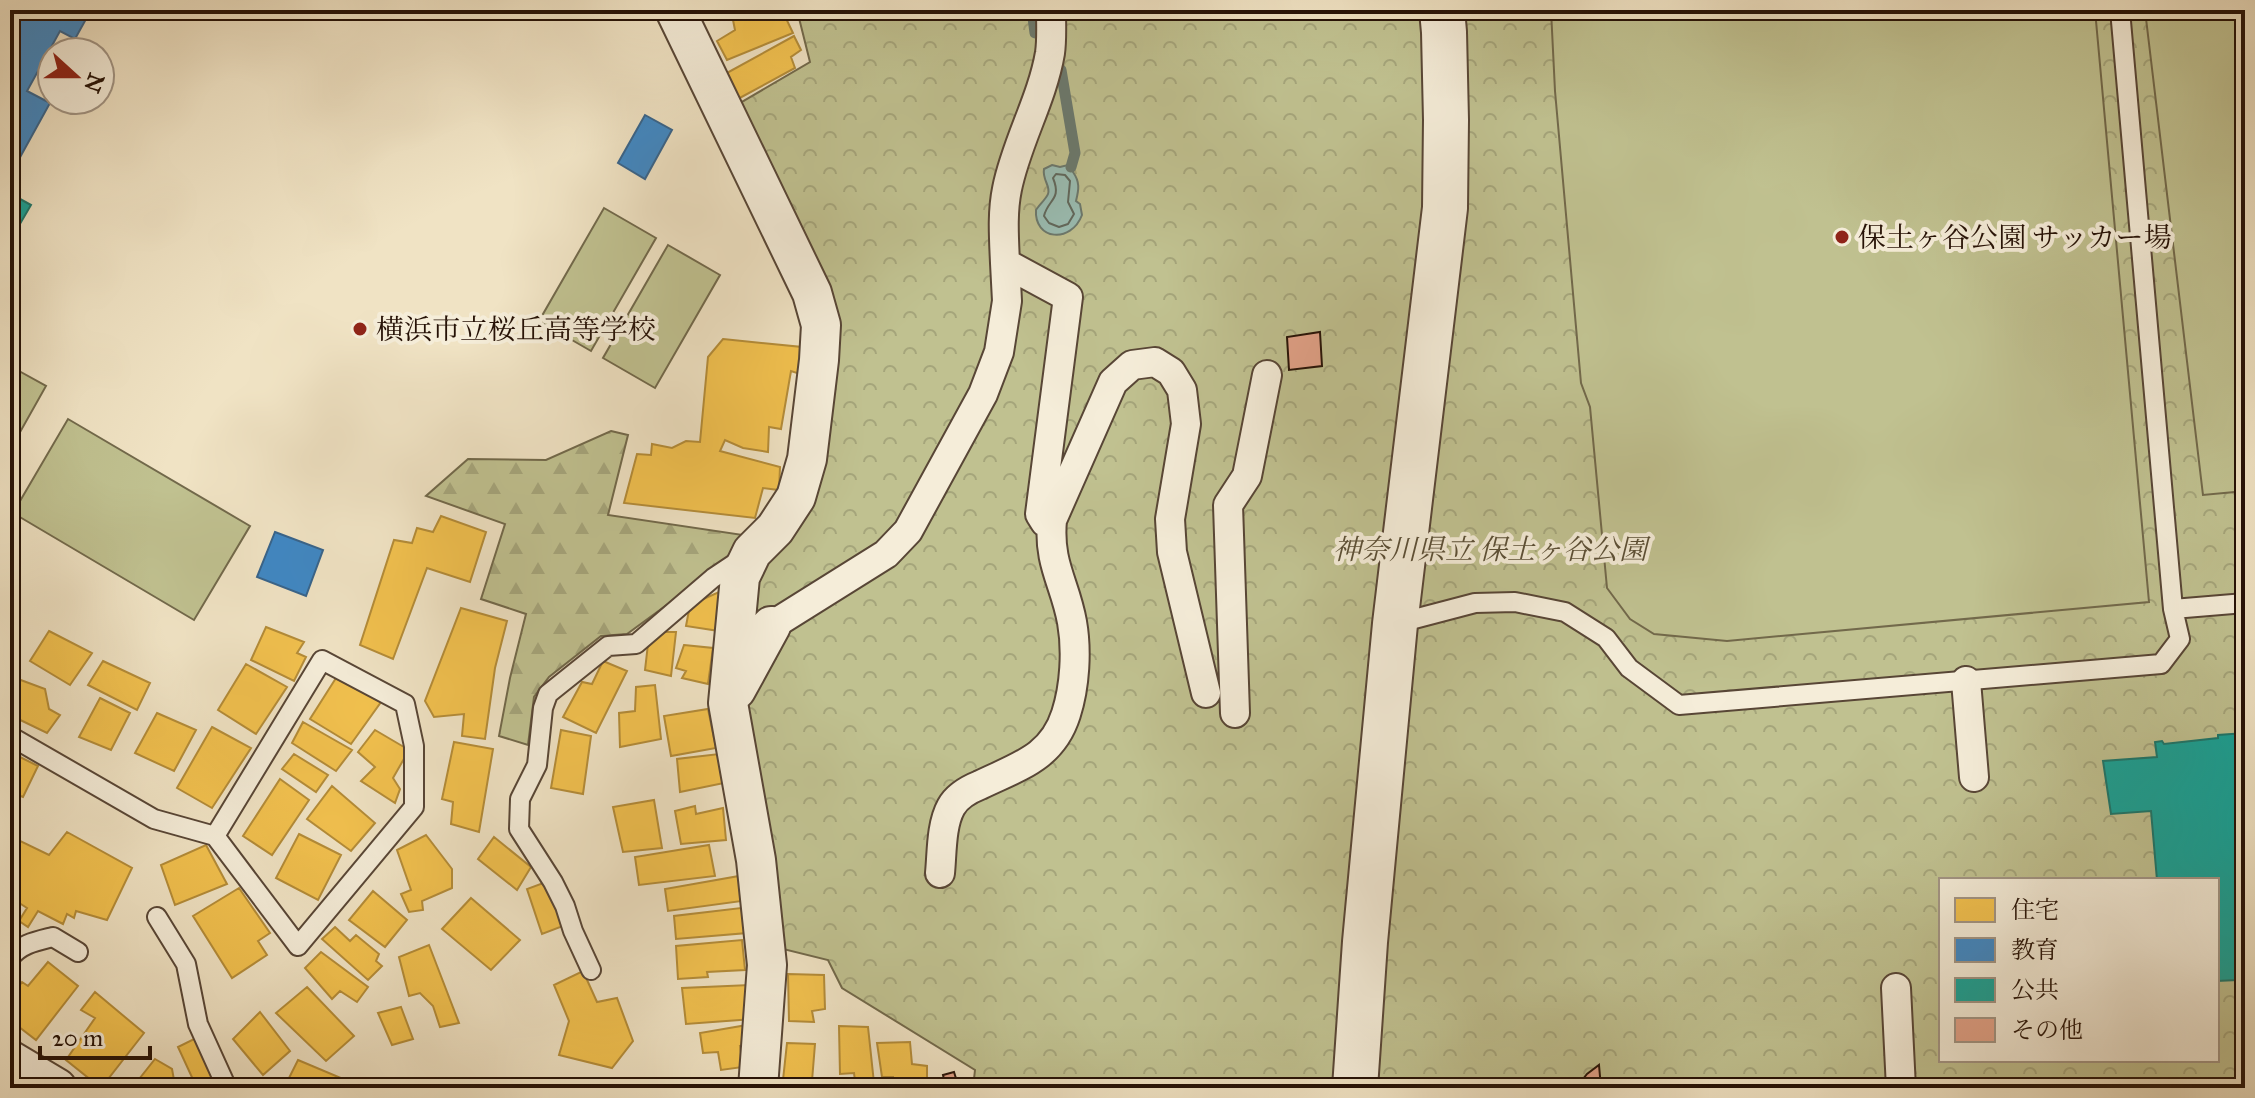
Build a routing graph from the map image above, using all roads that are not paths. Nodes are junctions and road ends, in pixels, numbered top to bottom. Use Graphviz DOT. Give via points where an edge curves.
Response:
graph roads {
  1 [pos="675,10"];
  2 [pos="1051,10"];
  3 [pos="1442,10"];
  4 [pos="2120,10"];
  5 [pos="1005,263"];
  6 [pos="1267,375"];
  7 [pos="1051,532"];
  8 [pos="752,552"];
  9 [pos="2245,603"];
  10 [pos="2173,609"];
  11 [pos="1395,624"];
  12 [pos="771,626"];
  13 [pos="1966,681"];
  14 [pos="1206,693"];
  15 [pos="728,703"];
  16 [pos="1235,713"];
  17 [pos="10,736"];
  18 [pos="1974,777"];
  19 [pos="215,836"];
  20 [pos="940,873"];
  21 [pos="157,917"];
  22 [pos="78,952"];
  23 [pos="10,958"];
  24 [pos="591,970"];
  25 [pos="1896,988"];
  26 [pos="10,1060"];
  27 [pos="57,1088"];
  28 [pos="227,1088"];
  29 [pos="758,1088"];
  30 [pos="1355,1088"];
  31 [pos="1901,1088"];
  1 -- 8 [label="street" via="812,293 821,325 807,459 796,497"];
  2 -- 5 [label="street" via="1050,53 1006,191"];
  3 -- 11 [label="street" via="1445,208"];
  4 -- 10 [label="lane"];
  5 -- 7 [label="street" via="1068,297 1040,514"];
  5 -- 12 [label="street" via="1007,301 999,352 983,394 908,531 886,554"];
  6 -- 16 [label="street" via="1247,476 1228,505"];
  7 -- 14 [label="street" via="1058,504 1113,382 1132,365 1155,362 1171,372 1182,390 1186,424 1170,519 1172,552"];
  7 -- 20 [label="street" via="1054,565 1072,622 1074,665 1067,712 1056,739 1038,757 968,790 952,806"];
  8 -- 15 [label="street" via="740,577"];
  8 -- 24 [label="lane" via="636,644 608,646 548,694 537,765 520,799 519,829 553,882"];
  9 -- 10 [label="lane"];
  10 -- 13 [label="lane" via="2180,639 2161,664"];
  11 -- 13 [label="lane" via="1475,603 1515,602 1565,612 1606,638 1629,668 1679,705"];
  11 -- 30 [label="street"];
  12 -- 15 [label="street"];
  13 -- 18 [label="street"];
  15 -- 29 [label="street" via="756,860 767,965"];
  17 -- 19 [label="lane" via="154,819"];
  19 -- 19 [label="lane" via="298,946 414,807 414,746 405,704 322,660"];
  21 -- 28 [label="lane" via="186,964 198,1024"];
  22 -- 23 [label="lane" via="53,937 33,942"];
  25 -- 31 [label="street"];
  26 -- 27 [label="street"];
}
